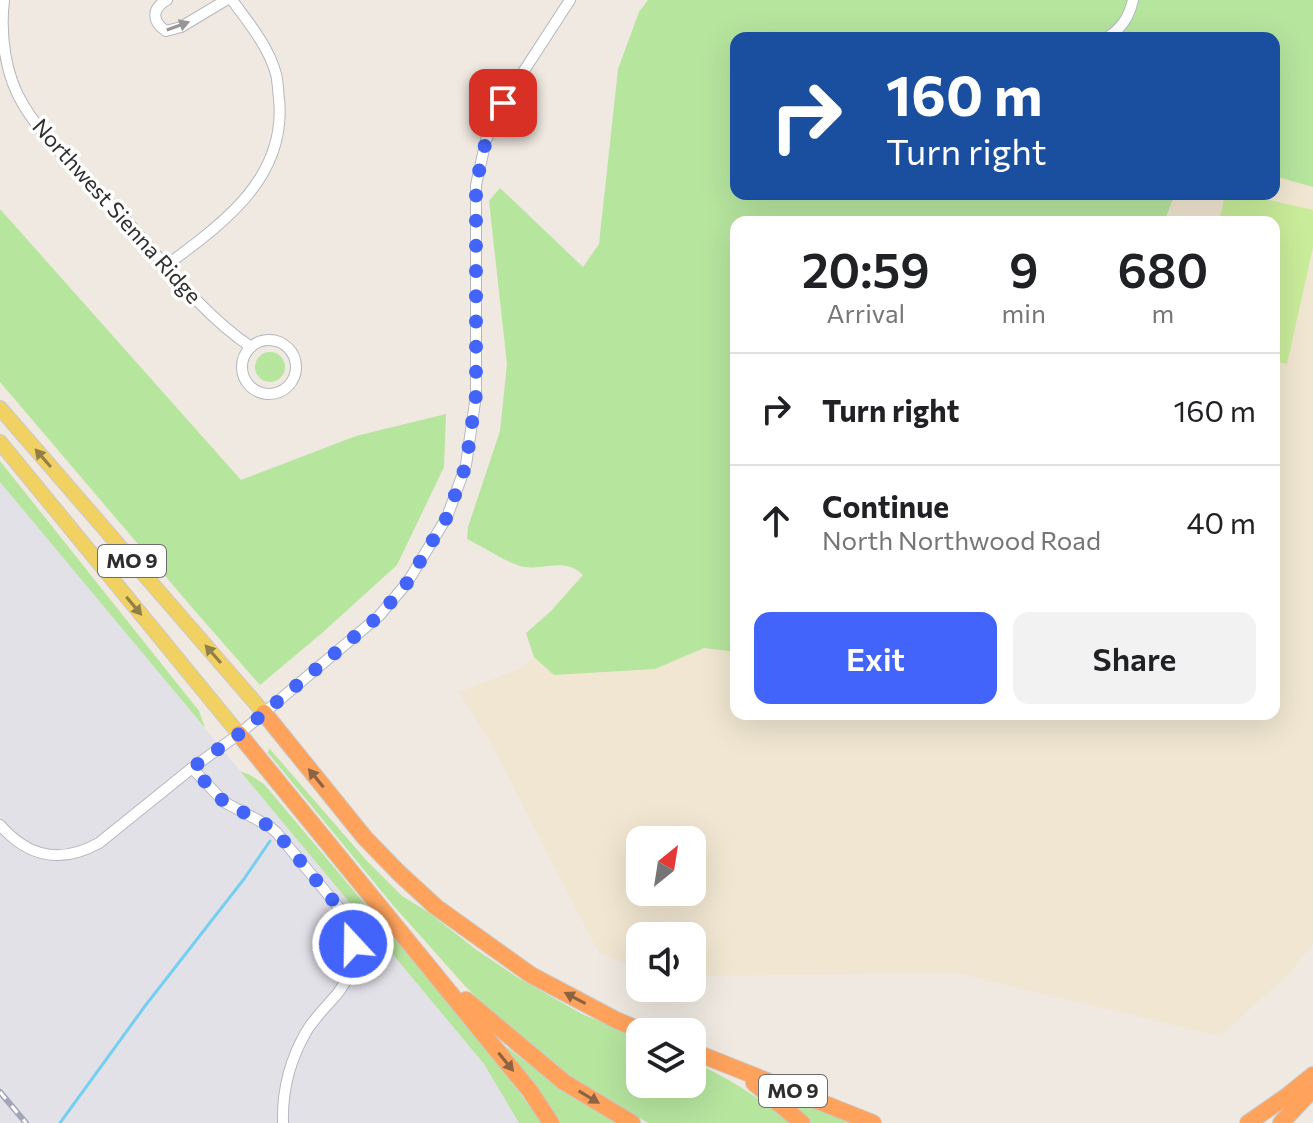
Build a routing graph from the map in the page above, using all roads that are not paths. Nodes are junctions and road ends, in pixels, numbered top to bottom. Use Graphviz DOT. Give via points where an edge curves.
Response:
graph roads {
  1 [pos="4,0"];
  2 [pos="167,0"];
  3 [pos="229,0"];
  4 [pos="570,0"];
  5 [pos="1133,0"];
  6 [pos="1115,32"];
  7 [pos="1,35"];
  8 [pos="2,60"];
  9 [pos="167,265"];
  10 [pos="251,347"];
  11 [pos="0,408"];
  12 [pos="0,442"];
  13 [pos="264,713"];
  14 [pos="239,734"];
  15 [pos="192,768"];
  16 [pos="0,825"];
  17 [pos="440,979"];
  18 [pos="626,1024"];
  19 [pos="706,1057"];
  20 [pos="719,1062"];
  21 [pos="1313,1075"];
  22 [pos="1313,1089"];
  23 [pos="872,1122"];
  24 [pos="283,1123"];
  25 [pos="551,1123"];
  26 [pos="632,1123"];
  27 [pos="802,1123"];
  28 [pos="1248,1123"];
  29 [pos="1281,1123"];
  1 -- 7 [label="street, Northwest Sienna Ridge"];
  2 -- 3 [label="street, one-way" via="154,18 166,31"];
  3 -- 9 [label="street" via="259,37 276,74 277,139 253,191"];
  4 -- 13 [label="street" via="503,103 486,140 476,185 476,395 466,465 447,517 407,583 379,616"];
  5 -- 6 [label="street"];
  7 -- 8 [label="street, Northwest Sienna Ridge"];
  8 -- 9 [label="street, Northwest Sienna Ridge" via="24,107 57,149"];
  9 -- 10 [label="street, Northwest Sienna Ridge" via="208,312"];
  10 -- 10 [label="street" via="242,366 250,386 269,394 283,391 297,367 289,348 270,340"];
  13 -- 11 [label="main road, MO 9, one-way"];
  12 -- 14 [label="main road, MO 9, one-way"];
  13 -- 14 [label="street"];
  18 -- 13 [label="highway, MO 9, one-way" via="531,975 436,907 365,838"];
  14 -- 15 [label="street"];
  14 -- 17 [label="highway, MO 9"];
  15 -- 16 [label="street" via="83,852 37,852"];
  15 -- 24 [label="street" via="224,802 277,833 351,929 349,973 298,1047 287,1080"];
  17 -- 25 [label="highway, one-way"];
  17 -- 26 [label="highway, MO 9, one-way" via="564,1082"];
  19 -- 20 [label="highway, MO 9"];
  20 -- 23 [label="highway, MO 9"];
  20 -- 27 [label="highway" via="760,1087"];
  21 -- 28 [label="highway"];
  22 -- 29 [label="highway"];
}
